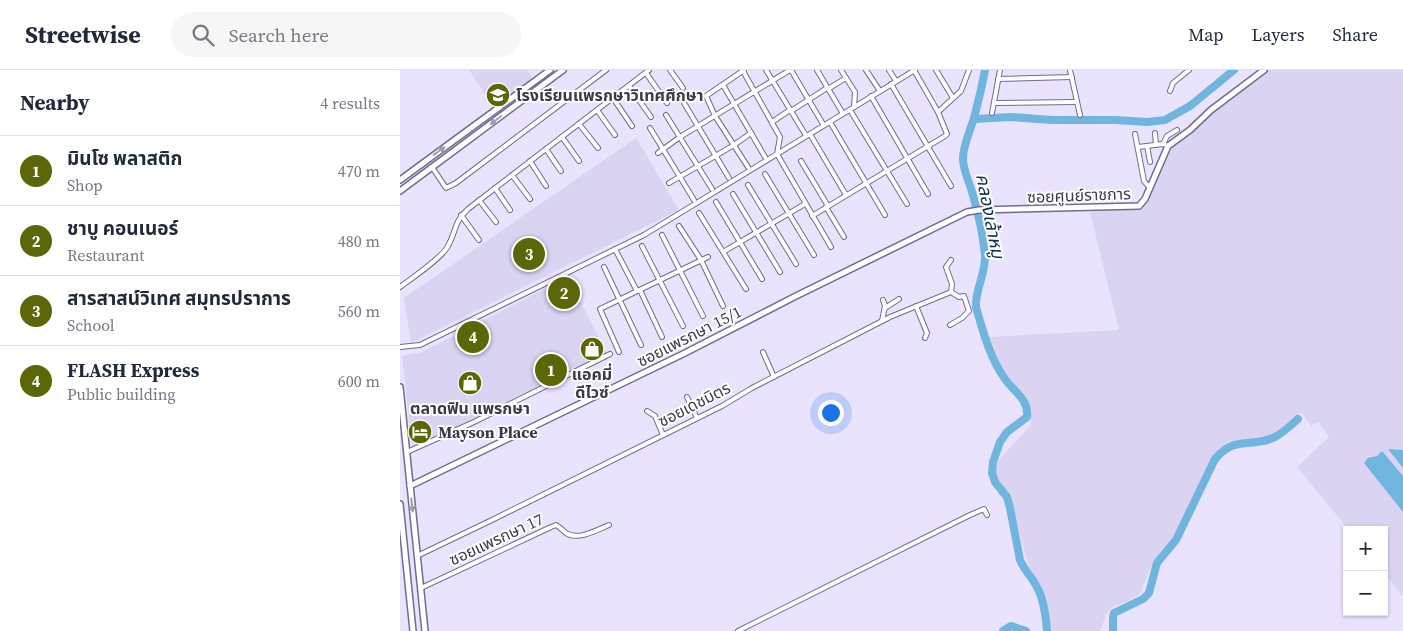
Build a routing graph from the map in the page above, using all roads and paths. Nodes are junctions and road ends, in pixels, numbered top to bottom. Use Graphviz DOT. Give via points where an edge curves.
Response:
graph roads {
  1 [pos="550,70"];
  2 [pos="563,70"];
  3 [pos="606,70"];
  4 [pos="670,70"];
  5 [pos="743,70"];
  6 [pos="766,70"];
  7 [pos="791,70"];
  8 [pos="817,70"];
  9 [pos="841,70"];
  10 [pos="866,70"];
  11 [pos="890,70"];
  12 [pos="914,70"];
  13 [pos="936,70"];
  14 [pos="962,70"];
  15 [pos="969,70"];
  16 [pos="1000,70"];
  17 [pos="1070,70"];
  18 [pos="1189,70"];
  19 [pos="1264,70"];
  20 [pos="648,72"];
  21 [pos="966,77"];
  22 [pos="1072,77"];
  23 [pos="846,78"];
  24 [pos="998,79"];
  25 [pos="773,81"];
  26 [pos="896,81"];
  27 [pos="723,84"];
  28 [pos="891,84"];
  29 [pos="629,86"];
  30 [pos="683,88"];
  31 [pos="828,88"];
  32 [pos="880,91"];
  33 [pos="1170,91"];
  34 [pos="755,92"];
  35 [pos="871,96"];
  36 [pos="613,98"];
  37 [pos="953,98"];
  38 [pos="809,100"];
  39 [pos="667,102"];
  40 [pos="1077,102"];
  41 [pos="684,103"];
  42 [pos="994,103"];
  43 [pos="734,104"];
  44 [pos="852,108"];
  45 [pos="597,110"];
  46 [pos="790,111"];
  47 [pos="842,112"];
  48 [pos="938,112"];
  49 [pos="992,113"];
  50 [pos="666,115"];
  51 [pos="1080,115"];
  52 [pos="715,116"];
  53 [pos="651,117"];
  54 [pos="772,122"];
  55 [pos="830,122"];
  56 [pos="579,124"];
  57 [pos="823,124"];
  58 [pos="632,126"];
  59 [pos="698,126"];
  60 [pos="650,128"];
  61 [pos="1177,130"];
  62 [pos="751,133"];
  63 [pos="1155,133"];
  64 [pos="804,134"];
  65 [pos="810,134"];
  66 [pos="1135,134"];
  67 [pos="615,135"];
  68 [pos="562,137"];
  69 [pos="680,138"];
  70 [pos="734,145"];
  71 [pos="1156,145"];
  72 [pos="1166,145"];
  73 [pos="1147,146"];
  74 [pos="928,147"];
  75 [pos="1138,147"];
  76 [pos="598,148"];
  77 [pos="546,149"];
  78 [pos="663,150"];
  79 [pos="658,153"];
  80 [pos="777,154"];
  81 [pos="716,156"];
  82 [pos="765,157"];
  83 [pos="908,159"];
  84 [pos="530,161"];
  85 [pos="579,161"];
  86 [pos="801,161"];
  87 [pos="1150,162"];
  88 [pos="698,166"];
  89 [pos="432,167"];
  90 [pos="748,168"];
  91 [pos="561,171"];
  92 [pos="887,171"];
  93 [pos="765,174"];
  94 [pos="512,175"];
  95 [pos="680,177"];
  96 [pos="729,178"];
  97 [pos="400,180"];
  98 [pos="669,182"];
  99 [pos="866,183"];
  100 [pos="748,185"];
  101 [pos="546,186"];
  102 [pos="951,186"];
  103 [pos="495,188"];
  104 [pos="1150,188"];
  105 [pos="712,189"];
  106 [pos="400,191"];
  107 [pos="733,194"];
  108 [pos="928,194"];
  109 [pos="846,195"];
  110 [pos="530,199"];
  111 [pos="479,200"];
  112 [pos="694,200"];
  113 [pos="716,202"];
  114 [pos="805,204"];
  115 [pos="907,204"];
  116 [pos="827,206"];
  117 [pos="510,210"];
  118 [pos="979,210"];
  119 [pos="698,213"];
  120 [pos="789,214"];
  121 [pos="461,215"];
  122 [pos="884,215"];
  123 [pos="812,216"];
  124 [pos="496,222"];
  125 [pos="772,223"];
  126 [pos="679,226"];
  127 [pos="756,233"];
  128 [pos="662,235"];
  129 [pos="844,237"];
  130 [pos="479,240"];
  131 [pos="739,243"];
  132 [pos="642,246"];
  133 [pos="831,247"];
  134 [pos="615,249"];
  135 [pos="723,252"];
  136 [pos="814,255"];
  137 [pos="708,257"];
  138 [pos="701,260"];
  139 [pos="951,260"];
  140 [pos="796,264"];
  141 [pos="604,267"];
  142 [pos="680,270"];
  143 [pos="780,272"];
  144 [pos="762,279"];
  145 [pos="660,280"];
  146 [pos="400,287"];
  147 [pos="746,289"];
  148 [pos="638,290"];
  149 [pos="951,292"];
  150 [pos="899,299"];
  151 [pos="620,300"];
  152 [pos="883,300"];
  153 [pos="723,306"];
  154 [pos="916,306"];
  155 [pos="885,308"];
  156 [pos="703,316"];
  157 [pos="882,321"];
  158 [pos="950,325"];
  159 [pos="683,326"];
  160 [pos="662,337"];
  161 [pos="926,338"];
  162 [pos="642,346"];
  163 [pos="400,347"];
  164 [pos="619,352"];
  165 [pos="763,352"];
  166 [pos="610,354"];
  167 [pos="774,377"];
  168 [pos="400,387"];
  169 [pos="688,397"];
  170 [pos="646,411"];
  171 [pos="697,418"];
  172 [pos="663,435"];
  173 [pos="407,452"];
  174 [pos="410,486"];
  175 [pos="400,504"];
  176 [pos="987,515"];
  177 [pos="609,525"];
  178 [pos="417,556"];
  179 [pos="421,588"];
  180 [pos="413,631"];
  181 [pos="425,631"];
  182 [pos="738,631"];
  97 -- 1 [label="street, one-way"];
  2 -- 89 [label="street, one-way"];
  3 -- 89 [label="street" via="456,184 446,188"];
  4 -- 30 [label="street"];
  5 -- 27 [label="street"];
  5 -- 34 [label="street"];
  6 -- 25 [label="street"];
  7 -- 25 [label="street"];
  7 -- 38 [label="street"];
  8 -- 31 [label="street"];
  9 -- 23 [label="street"];
  10 -- 32 [label="street"];
  11 -- 26 [label="street"];
  12 -- 26 [label="street"];
  12 -- 48 [label="street"];
  13 -- 37 [label="street"];
  14 -- 21 [label="street"];
  15 -- 21 [label="street"];
  16 -- 24 [label="street"];
  17 -- 22 [label="street"];
  18 -- 33 [label="street" via="1173,83"];
  19 -- 72 [label="street" via="1190,130"];
  20 -- 29 [label="street"];
  20 -- 39 [label="street"];
  21 -- 37 [label="street" via="961,92"];
  22 -- 24 [label="street"];
  22 -- 40 [label="street"];
  23 -- 31 [label="street"];
  23 -- 44 [label="street" via="854,92"];
  24 -- 42 [label="street"];
  25 -- 34 [label="street"];
  25 -- 46 [label="street"];
  26 -- 28 [label="street"];
  27 -- 43 [label="street"];
  27 -- 52 [label="street" via="706,96"];
  28 -- 32 [label="street"];
  28 -- 74 [label="street"];
  29 -- 36 [label="street"];
  29 -- 53 [label="street"];
  31 -- 38 [label="street"];
  31 -- 47 [label="street"];
  32 -- 35 [label="street"];
  34 -- 43 [label="street"];
  34 -- 54 [label="street"];
  35 -- 44 [label="street"];
  35 -- 83 [label="street"];
  36 -- 45 [label="street"];
  36 -- 58 [label="street"];
  37 -- 48 [label="street"];
  38 -- 46 [label="street"];
  38 -- 57 [label="street"];
  40 -- 42 [label="street"];
  40 -- 51 [label="street"];
  41 -- 59 [label="street"];
  42 -- 49 [label="street"];
  43 -- 52 [label="street"];
  43 -- 62 [label="street"];
  44 -- 55 [label="street"];
  44 -- 92 [label="street"];
  45 -- 56 [label="street"];
  45 -- 67 [label="street"];
  46 -- 54 [label="street"];
  46 -- 64 [label="street"];
  48 -- 74 [label="street" via="947,134"];
  50 -- 69 [label="street"];
  52 -- 59 [label="street"];
  52 -- 70 [label="street"];
  54 -- 80 [label="street" via="780,137"];
  55 -- 65 [label="street"];
  55 -- 99 [label="street"];
  56 -- 68 [label="street"];
  56 -- 76 [label="street"];
  59 -- 69 [label="street"];
  59 -- 81 [label="street"];
  60 -- 78 [label="street"];
  61 -- 72 [label="street" via="1167,136"];
  62 -- 70 [label="street"];
  62 -- 82 [label="street"];
  63 -- 71 [label="street"];
  65 -- 80 [label="street"];
  65 -- 109 [label="street"];
  66 -- 75 [label="street"];
  68 -- 77 [label="street"];
  68 -- 85 [label="street"];
  69 -- 78 [label="street"];
  69 -- 88 [label="street"];
  70 -- 81 [label="street"];
  70 -- 90 [label="street"];
  71 -- 72 [label="street"];
  71 -- 73 [label="street"];
  72 -- 104 [label="street, ซอยศูนย์ราชการ"];
  73 -- 75 [label="street"];
  73 -- 87 [label="street"];
  74 -- 83 [label="street"];
  74 -- 102 [label="street"];
  75 -- 104 [label="street" via="1144,181"];
  77 -- 84 [label="street"];
  77 -- 91 [label="street"];
  78 -- 79 [label="street"];
  78 -- 95 [label="street"];
  80 -- 114 [label="street"];
  80 -- 134 [label="street" via="644,235"];
  81 -- 88 [label="street"];
  81 -- 96 [label="street"];
  83 -- 92 [label="street"];
  83 -- 108 [label="street"];
  84 -- 94 [label="street"];
  84 -- 101 [label="street"];
  86 -- 116 [label="street"];
  88 -- 95 [label="street"];
  88 -- 105 [label="street"];
  89 -- 106 [label="street"];
  92 -- 99 [label="street"];
  92 -- 115 [label="street"];
  93 -- 120 [label="street"];
  94 -- 103 [label="street"];
  94 -- 110 [label="street"];
  95 -- 98 [label="street"];
  95 -- 112 [label="street"];
  99 -- 109 [label="street"];
  99 -- 122 [label="street"];
  100 -- 125 [label="street"];
  103 -- 111 [label="street"];
  103 -- 117 [label="street"];
  104 -- 118 [label="street, ซอยศูนย์ราชการ" via="1139,206"];
  107 -- 127 [label="street"];
  109 -- 116 [label="street"];
  111 -- 121 [label="street"];
  111 -- 124 [label="street"];
  113 -- 131 [label="street"];
  114 -- 120 [label="street"];
  114 -- 123 [label="street"];
  116 -- 123 [label="street"];
  116 -- 129 [label="street"];
  118 -- 174 [label="street, ซอยแพรกษา 15/1" via="967,212 676,358"];
  119 -- 135 [label="street"];
  120 -- 125 [label="street"];
  120 -- 136 [label="street"];
  121 -- 130 [label="street"];
  121 -- 146 [label="street" via="448,248"];
  123 -- 133 [label="street"];
  125 -- 127 [label="street"];
  125 -- 140 [label="street"];
  126 -- 138 [label="street"];
  127 -- 131 [label="street"];
  127 -- 143 [label="street"];
  128 -- 142 [label="street"];
  131 -- 135 [label="street"];
  131 -- 144 [label="street"];
  132 -- 145 [label="street"];
  134 -- 148 [label="street"];
  134 -- 163 [label="street" via="420,346"];
  135 -- 147 [label="street"];
  137 -- 138 [label="street"];
  138 -- 142 [label="street"];
  138 -- 153 [label="street"];
  139 -- 149 [label="street" via="946,268 952,284"];
  141 -- 151 [label="street"];
  142 -- 145 [label="street"];
  142 -- 156 [label="street"];
  145 -- 148 [label="street"];
  145 -- 159 [label="street"];
  148 -- 151 [label="street"];
  148 -- 160 [label="street"];
  149 -- 154 [label="street, ซอยเดชมิตร"];
  149 -- 158 [label="street" via="964,296 969,311"];
  150 -- 155 [label="street"];
  151 -- 162 [label="street"];
  151 -- 164 [label="street" via="600,309"];
  152 -- 155 [label="street"];
  154 -- 157 [label="street, ซอยเดชมิตร"];
  154 -- 161 [label="street"];
  155 -- 157 [label="street"];
  157 -- 167 [label="street, ซอยเดชมิตร"];
  165 -- 167 [label="street"];
  166 -- 173 [label="street"];
  167 -- 171 [label="street, ซอยเดชมิตร"];
  168 -- 173 [label="street"];
  169 -- 171 [label="street"];
  170 -- 172 [label="street" via="655,416"];
  171 -- 172 [label="street, ซอยเดชมิตร"];
  172 -- 178 [label="street, ซอยเดชมิตร"];
  173 -- 174 [label="street"];
  174 -- 178 [label="street, one-way"];
  175 -- 180 [label="street"];
  176 -- 182 [label="street" via="984,510 970,515"];
  177 -- 179 [label="street, ซอยแพรกษา 17" via="574,536 556,525"];
  178 -- 179 [label="street"];
  179 -- 181 [label="street"];
}
